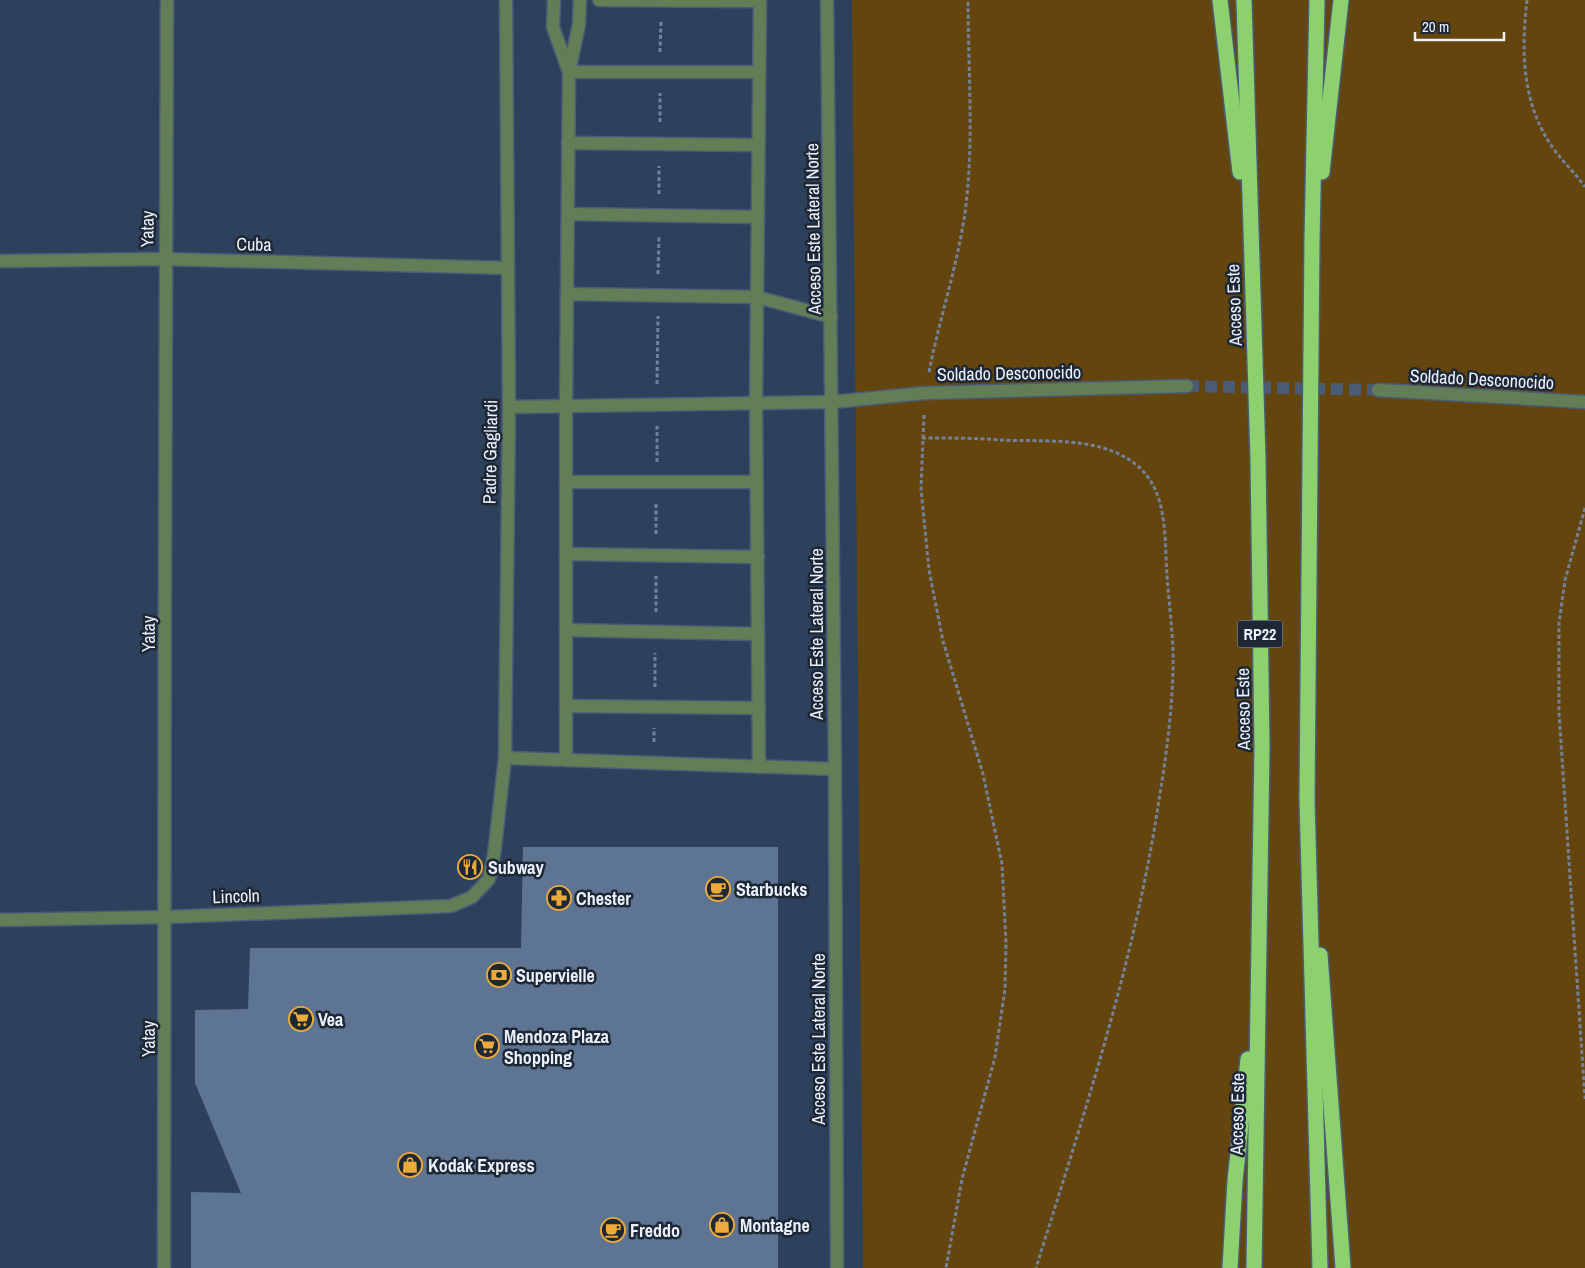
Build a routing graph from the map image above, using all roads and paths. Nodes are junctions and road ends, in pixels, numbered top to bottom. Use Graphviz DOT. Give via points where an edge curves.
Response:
graph roads {
  1 [pos="167,0"];
  2 [pos="506,0"];
  3 [pos="554,0"];
  4 [pos="580,0"];
  5 [pos="599,0"];
  6 [pos="828,0"];
  7 [pos="968,0"];
  8 [pos="1220,0"];
  9 [pos="1244,0"];
  10 [pos="1317,0"];
  11 [pos="1341,0"];
  12 [pos="1527,0"];
  13 [pos="760,1"];
  14 [pos="569,72"];
  15 [pos="759,72"];
  16 [pos="568,143"];
  17 [pos="758,145"];
  18 [pos="1585,187"];
  19 [pos="568,214"];
  20 [pos="758,217"];
  21 [pos="1312,240"];
  22 [pos="164,259"];
  23 [pos="0,261"];
  24 [pos="508,268"];
  25 [pos="1252,274"];
  26 [pos="567,294"];
  27 [pos="757,297"];
  28 [pos="831,317"];
  29 [pos="1187,386"];
  30 [pos="1378,390"];
  31 [pos="925,392"];
  32 [pos="832,402"];
  33 [pos="1585,402"];
  34 [pos="756,403"];
  35 [pos="566,406"];
  36 [pos="509,407"];
  37 [pos="922,438"];
  38 [pos="566,482"];
  39 [pos="757,482"];
  40 [pos="1585,508"];
  41 [pos="566,554"];
  42 [pos="758,557"];
  43 [pos="566,630"];
  44 [pos="758,634"];
  45 [pos="566,706"];
  46 [pos="759,708"];
  47 [pos="505,758"];
  48 [pos="566,760"];
  49 [pos="759,767"];
  50 [pos="835,769"];
  51 [pos="1307,800"];
  52 [pos="472,897"];
  53 [pos="166,917"];
  54 [pos="0,920"];
  55 [pos="1257,970"];
  56 [pos="1585,1099"];
  57 [pos="164,1268"];
  58 [pos="837,1268"];
  59 [pos="946,1268"];
  60 [pos="1036,1268"];
  61 [pos="1230,1268"];
  62 [pos="1254,1268"];
  63 [pos="1320,1268"];
  64 [pos="1343,1268"];
  1 -- 22 [label="street, Yatay"];
  2 -- 24 [label="street, Padre Gagliardi"];
  3 -- 14 [label="street" via="553,26"];
  4 -- 14 [label="street" via="579,24"];
  5 -- 13 [label="street"];
  6 -- 28 [label="street, Acceso Este Lateral Norte"];
  7 -- 31 [label="path" via="971,100 966,206"];
  8 -- 25 [label="highway"];
  9 -- 25 [label="highway, Acceso Este / RP22"];
  10 -- 21 [label="highway, RP22"];
  11 -- 21 [label="highway"];
  12 -- 18 [label="path" via="1522,56 1533,108 1553,148"];
  13 -- 15 [label="street"];
  14 -- 15 [label="street"];
  14 -- 16 [label="street"];
  15 -- 17 [label="street"];
  16 -- 17 [label="street"];
  16 -- 19 [label="street"];
  17 -- 20 [label="street"];
  19 -- 20 [label="street"];
  19 -- 26 [label="street"];
  20 -- 27 [label="street"];
  21 -- 51 [label="highway, RP22"];
  22 -- 23 [label="street, Cuba"];
  22 -- 24 [label="street, Cuba"];
  22 -- 53 [label="street, Yatay"];
  24 -- 36 [label="street, Padre Gagliardi"];
  25 -- 55 [label="highway, Acceso Este / RP22" via="1262,747"];
  26 -- 27 [label="street"];
  26 -- 35 [label="street"];
  27 -- 28 [label="street"];
  27 -- 34 [label="street"];
  28 -- 32 [label="street, Acceso Este Lateral Norte"];
  29 -- 31 [label="street, Soldado Desconocido"];
  30 -- 33 [label="street, Soldado Desconocido"];
  31 -- 32 [label="street, Soldado Desconocido"];
  31 -- 37 [label="path"];
  32 -- 34 [label="street, Soldado Desconocido"];
  32 -- 50 [label="street, Acceso Este Lateral Norte"];
  34 -- 35 [label="street, Soldado Desconocido"];
  34 -- 39 [label="street"];
  35 -- 36 [label="street, Soldado Desconocido"];
  35 -- 38 [label="street"];
  36 -- 47 [label="street, Padre Gagliardi"];
  37 -- 59 [label="path" via="920,489 929,570 944,641 983,774 1002,864 1005,904 1005,989 995,1057 962,1179"];
  37 -- 60 [label="path" via="1044,441 1083,444 1114,452 1135,464 1148,479 1158,493 1164,519 1173,668 1167,748 1154,830 1129,953 1098,1068"];
  38 -- 39 [label="street"];
  38 -- 41 [label="street"];
  39 -- 42 [label="street"];
  40 -- 56 [label="path" via="1565,580 1559,632 1559,713"];
  41 -- 42 [label="street"];
  41 -- 43 [label="street"];
  42 -- 44 [label="street"];
  43 -- 44 [label="street"];
  43 -- 45 [label="street"];
  44 -- 46 [label="street"];
  45 -- 46 [label="street"];
  45 -- 48 [label="street"];
  46 -- 49 [label="street"];
  47 -- 48 [label="street"];
  47 -- 52 [label="street, Padre Gagliardi" via="489,879"];
  48 -- 49 [label="street"];
  49 -- 50 [label="street"];
  50 -- 58 [label="street, Acceso Este Lateral Norte"];
  51 -- 63 [label="highway, RP22"];
  51 -- 64 [label="highway"];
  52 -- 53 [label="street, Lincoln" via="451,906"];
  53 -- 54 [label="street, Lincoln"];
  53 -- 57 [label="street, Yatay"];
  55 -- 61 [label="highway" via="1235,1181"];
  55 -- 62 [label="highway, Acceso Este / RP22"];
}
